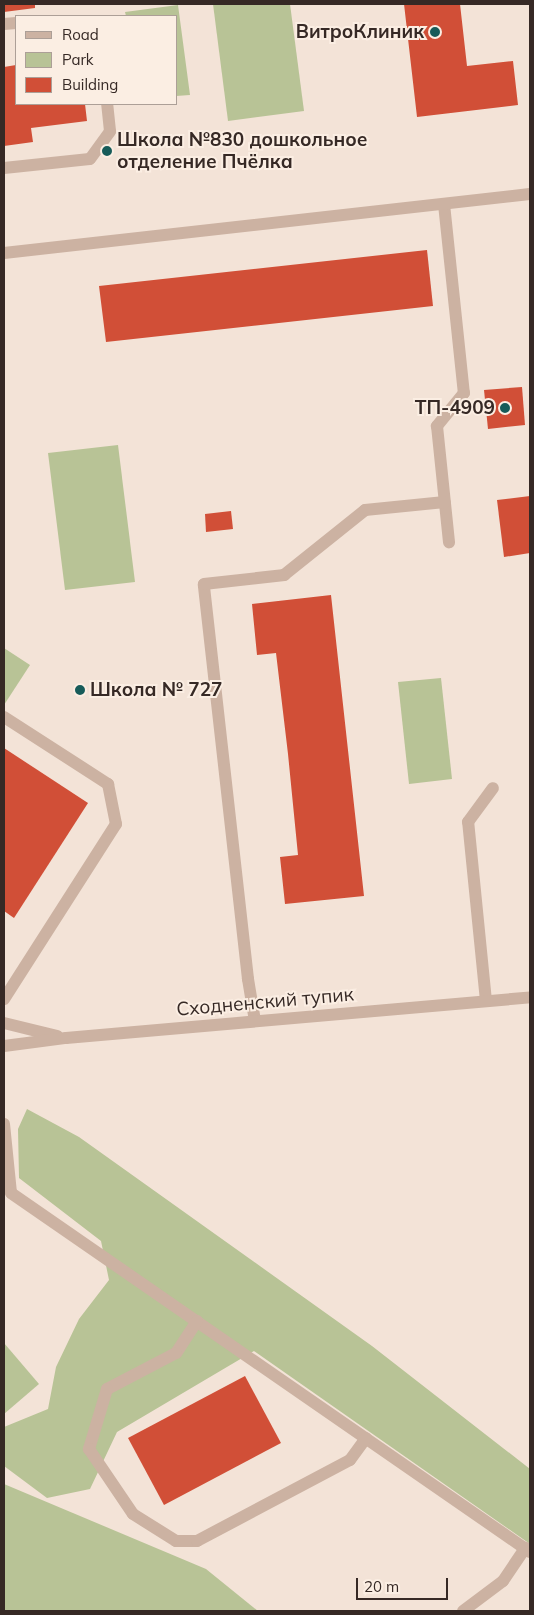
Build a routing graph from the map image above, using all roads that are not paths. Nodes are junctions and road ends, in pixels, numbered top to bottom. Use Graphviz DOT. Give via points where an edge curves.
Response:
graph roads {
  1 [pos="106,105"];
  2 [pos="4,168"];
  3 [pos="530,194"];
  4 [pos="444,204"];
  5 [pos="4,253"];
  6 [pos="445,502"];
  7 [pos="449,542"];
  8 [pos="4,717"];
  9 [pos="493,788"];
  10 [pos="530,997"];
  11 [pos="4,999"];
  12 [pos="486,1001"];
  13 [pos="254,1021"];
  14 [pos="4,1022"];
  15 [pos="66,1038"];
  16 [pos="4,1046"];
  17 [pos="4,1124"];
  18 [pos="7,1189"];
  19 [pos="198,1321"];
  20 [pos="366,1438"];
  21 [pos="528,1550"];
  22 [pos="463,1611"];
  1 -- 2 [label="street" via="110,131 90,159"];
  3 -- 4 [label="street"];
  4 -- 5 [label="street"];
  4 -- 6 [label="street" via="464,393 437,426"];
  6 -- 7 [label="street"];
  6 -- 13 [label="street" via="365,510 284,575 204,584"];
  8 -- 11 [label="street" via="108,784 116,824"];
  9 -- 12 [label="street" via="468,822"];
  10 -- 12 [label="street, Сходненский тупик"];
  12 -- 13 [label="street, Сходненский тупик"];
  13 -- 15 [label="street, Сходненский тупик"];
  14 -- 15 [label="street"];
  15 -- 16 [label="street, Сходненский тупик"];
  17 -- 18 [label="street"];
  18 -- 19 [label="street"];
  19 -- 20 [label="street"];
  19 -- 20 [label="street" via="176,1353 107,1389 89,1449 133,1514 176,1541 197,1541 350,1460"];
  20 -- 21 [label="street"];
  21 -- 22 [label="street" via="503,1581"];
}
